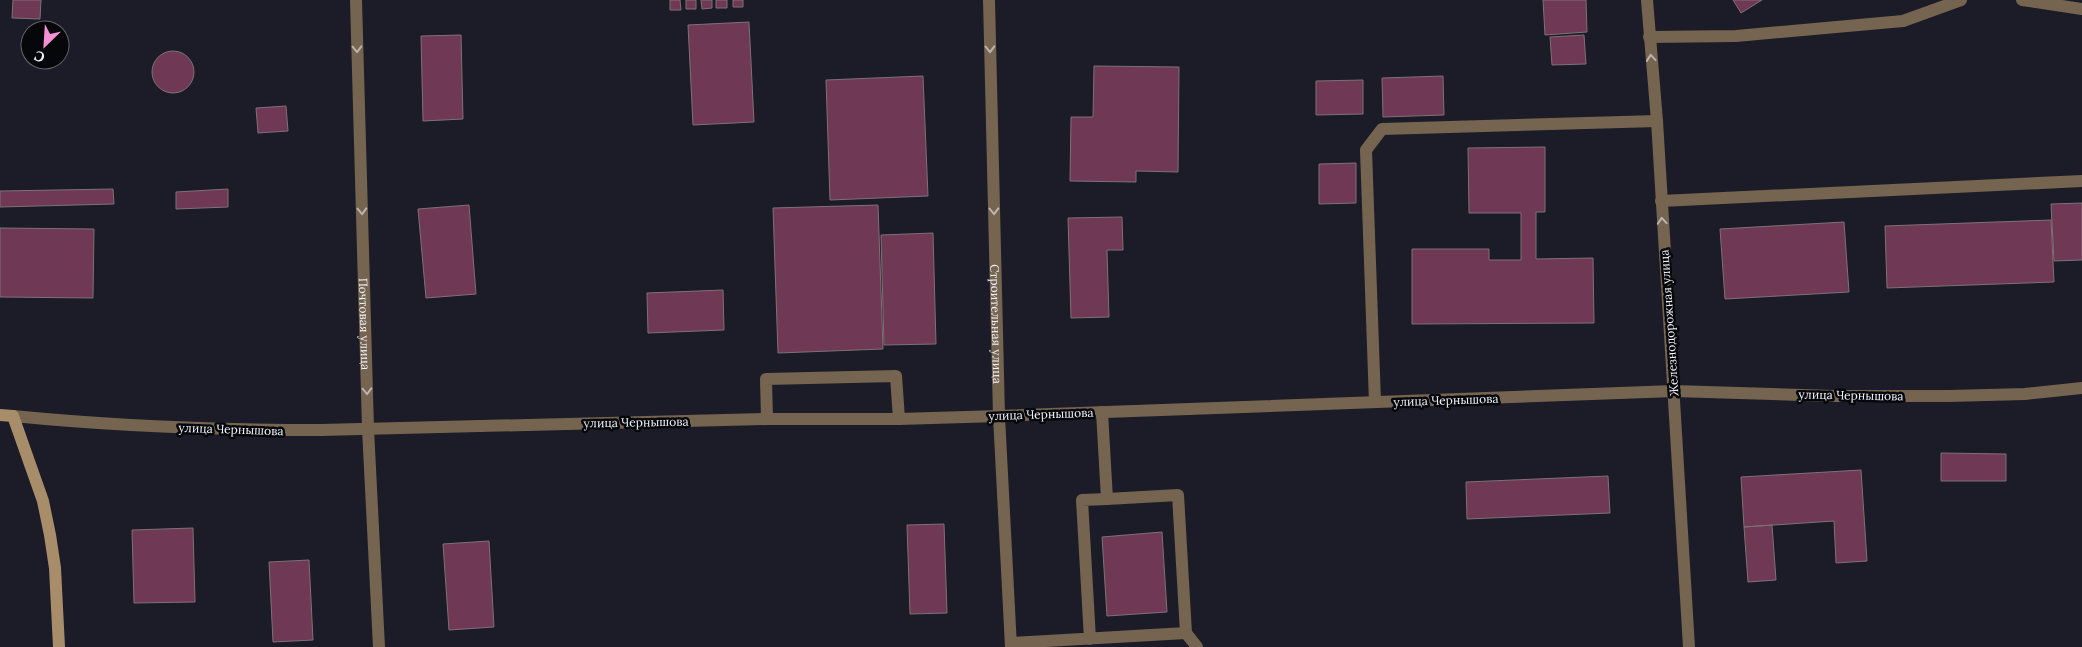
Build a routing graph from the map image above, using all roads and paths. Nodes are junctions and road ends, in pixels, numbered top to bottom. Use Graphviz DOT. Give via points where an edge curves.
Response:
graph roads {
  1 [pos="356,0"];
  2 [pos="990,0"];
  3 [pos="1647,0"];
  4 [pos="1961,0"];
  5 [pos="2022,0"];
  6 [pos="2082,9"];
  7 [pos="1649,37"];
  8 [pos="1656,121"];
  9 [pos="2082,181"];
  10 [pos="1661,201"];
  11 [pos="2082,388"];
  12 [pos="1674,391"];
  13 [pos="1375,402"];
  14 [pos="1102,412"];
  15 [pos="6,415"];
  16 [pos="998,416"];
  17 [pos="767,419"];
  18 [pos="898,419"];
  19 [pos="368,429"];
  20 [pos="1107,499"];
  21 [pos="1186,633"];
  22 [pos="1090,638"];
  23 [pos="1011,645"];
  24 [pos="59,647"];
  25 [pos="379,647"];
  26 [pos="1197,647"];
  27 [pos="1690,647"];
  1 -- 19 [label="street, Почтовая улица, one-way"];
  2 -- 16 [label="street, Строительная улица, one-way"];
  3 -- 7 [label="street, Железнодорожная улица"];
  4 -- 7 [label="street" via="1903,21 1736,36"];
  5 -- 6 [label="street"];
  8 -- 7 [label="street, Железнодорожная улица, one-way"];
  8 -- 10 [label="street, Железнодорожная улица"];
  8 -- 13 [label="street" via="1382,129 1366,150"];
  9 -- 10 [label="street"];
  12 -- 10 [label="street, Железнодорожная улица, one-way"];
  11 -- 12 [label="street, улица Чернышова" via="2025,394 1949,396"];
  12 -- 13 [label="street, улица Чернышова"];
  12 -- 27 [label="street, Железнодорожная улица"];
  13 -- 14 [label="street, улица Чернышова"];
  14 -- 16 [label="street, улица Чернышова"];
  14 -- 20 [label="street"];
  15 -- 19 [label="street, улица Чернышова" via="91,424 250,430"];
  15 -- 24 [label="main road" via="43,502 55,568"];
  16 -- 18 [label="street, улица Чернышова"];
  16 -- 23 [label="street, Строительная улица"];
  17 -- 18 [label="street, улица Чернышова"];
  17 -- 18 [label="street" via="766,380 896,376"];
  17 -- 19 [label="street, улица Чернышова"];
  19 -- 25 [label="street, Почтовая улица"];
  20 -- 21 [label="street" via="1178,495"];
  20 -- 22 [label="street" via="1082,500"];
  21 -- 22 [label="street"];
  21 -- 26 [label="street"];
  22 -- 23 [label="street"];
}
